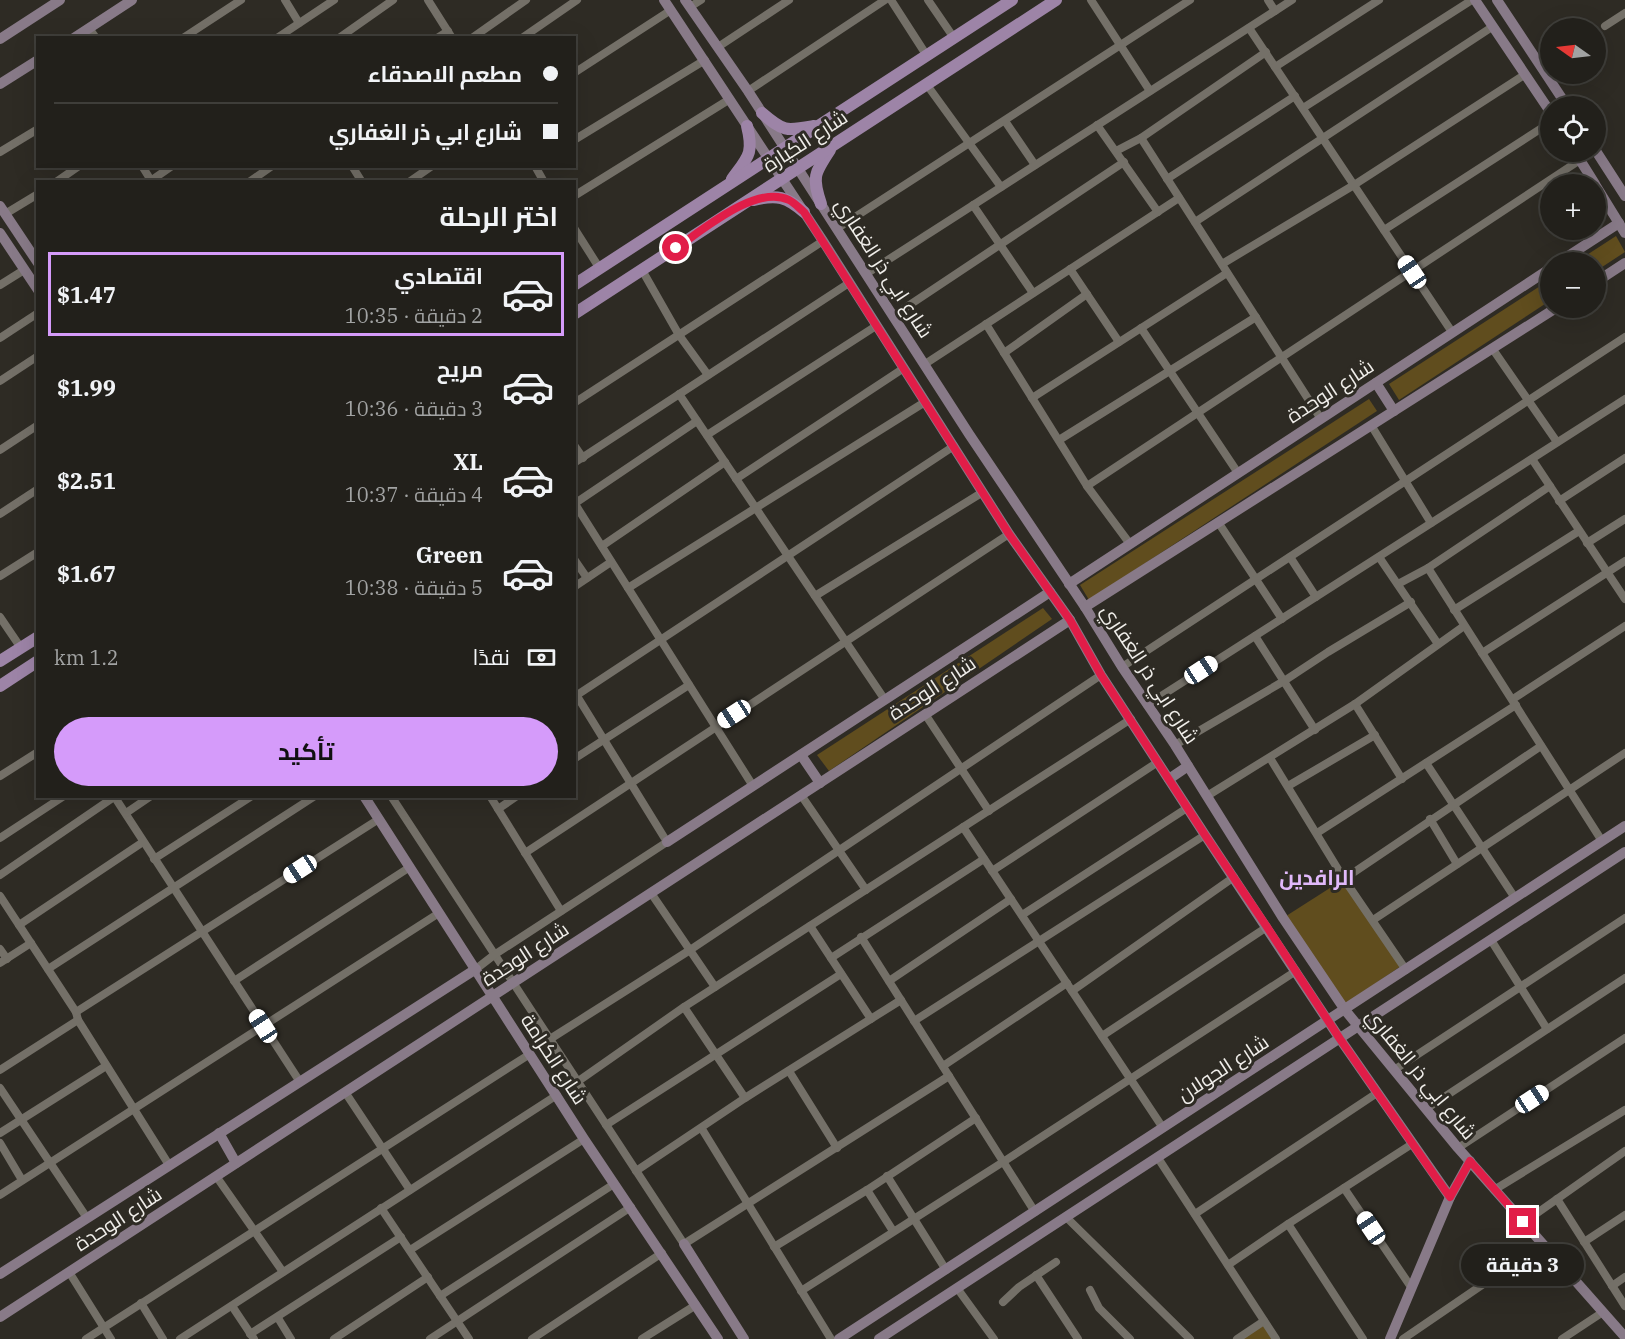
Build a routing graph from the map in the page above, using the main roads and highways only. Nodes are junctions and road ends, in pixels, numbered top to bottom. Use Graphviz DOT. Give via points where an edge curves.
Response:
graph roads {
  1 [pos="1012,0"];
  2 [pos="1056,0"];
  3 [pos="762,113"];
  4 [pos="821,125"];
  5 [pos="747,126"];
  6 [pos="834,145"];
  7 [pos="726,186"];
  8 [pos="745,203"];
  9 [pos="821,204"];
  10 [pos="804,212"];
  11 [pos="576,284"];
  12 [pos="576,313"];
  13 [pos="36,638"];
  14 [pos="0,661"];
  15 [pos="36,663"];
  16 [pos="0,686"];
  1 -- 4 [label="main road, شارع الكيارة"];
  2 -- 6 [label="main road, شارع الكيارة"];
  3 -- 4 [label="main road" via="789,131"];
  4 -- 7 [label="main road, شارع الكيارة"];
  5 -- 7 [label="main road" via="752,143 750,152"];
  6 -- 8 [label="main road, شارع الكيارة"];
  6 -- 9 [label="main road" via="815,176"];
  7 -- 11 [label="main road, شارع الكيارة"];
  8 -- 10 [label="main road" via="783,198"];
  8 -- 12 [label="main road, شارع الكيارة"];
  13 -- 14 [label="main road"];
  15 -- 16 [label="main road"];
}
